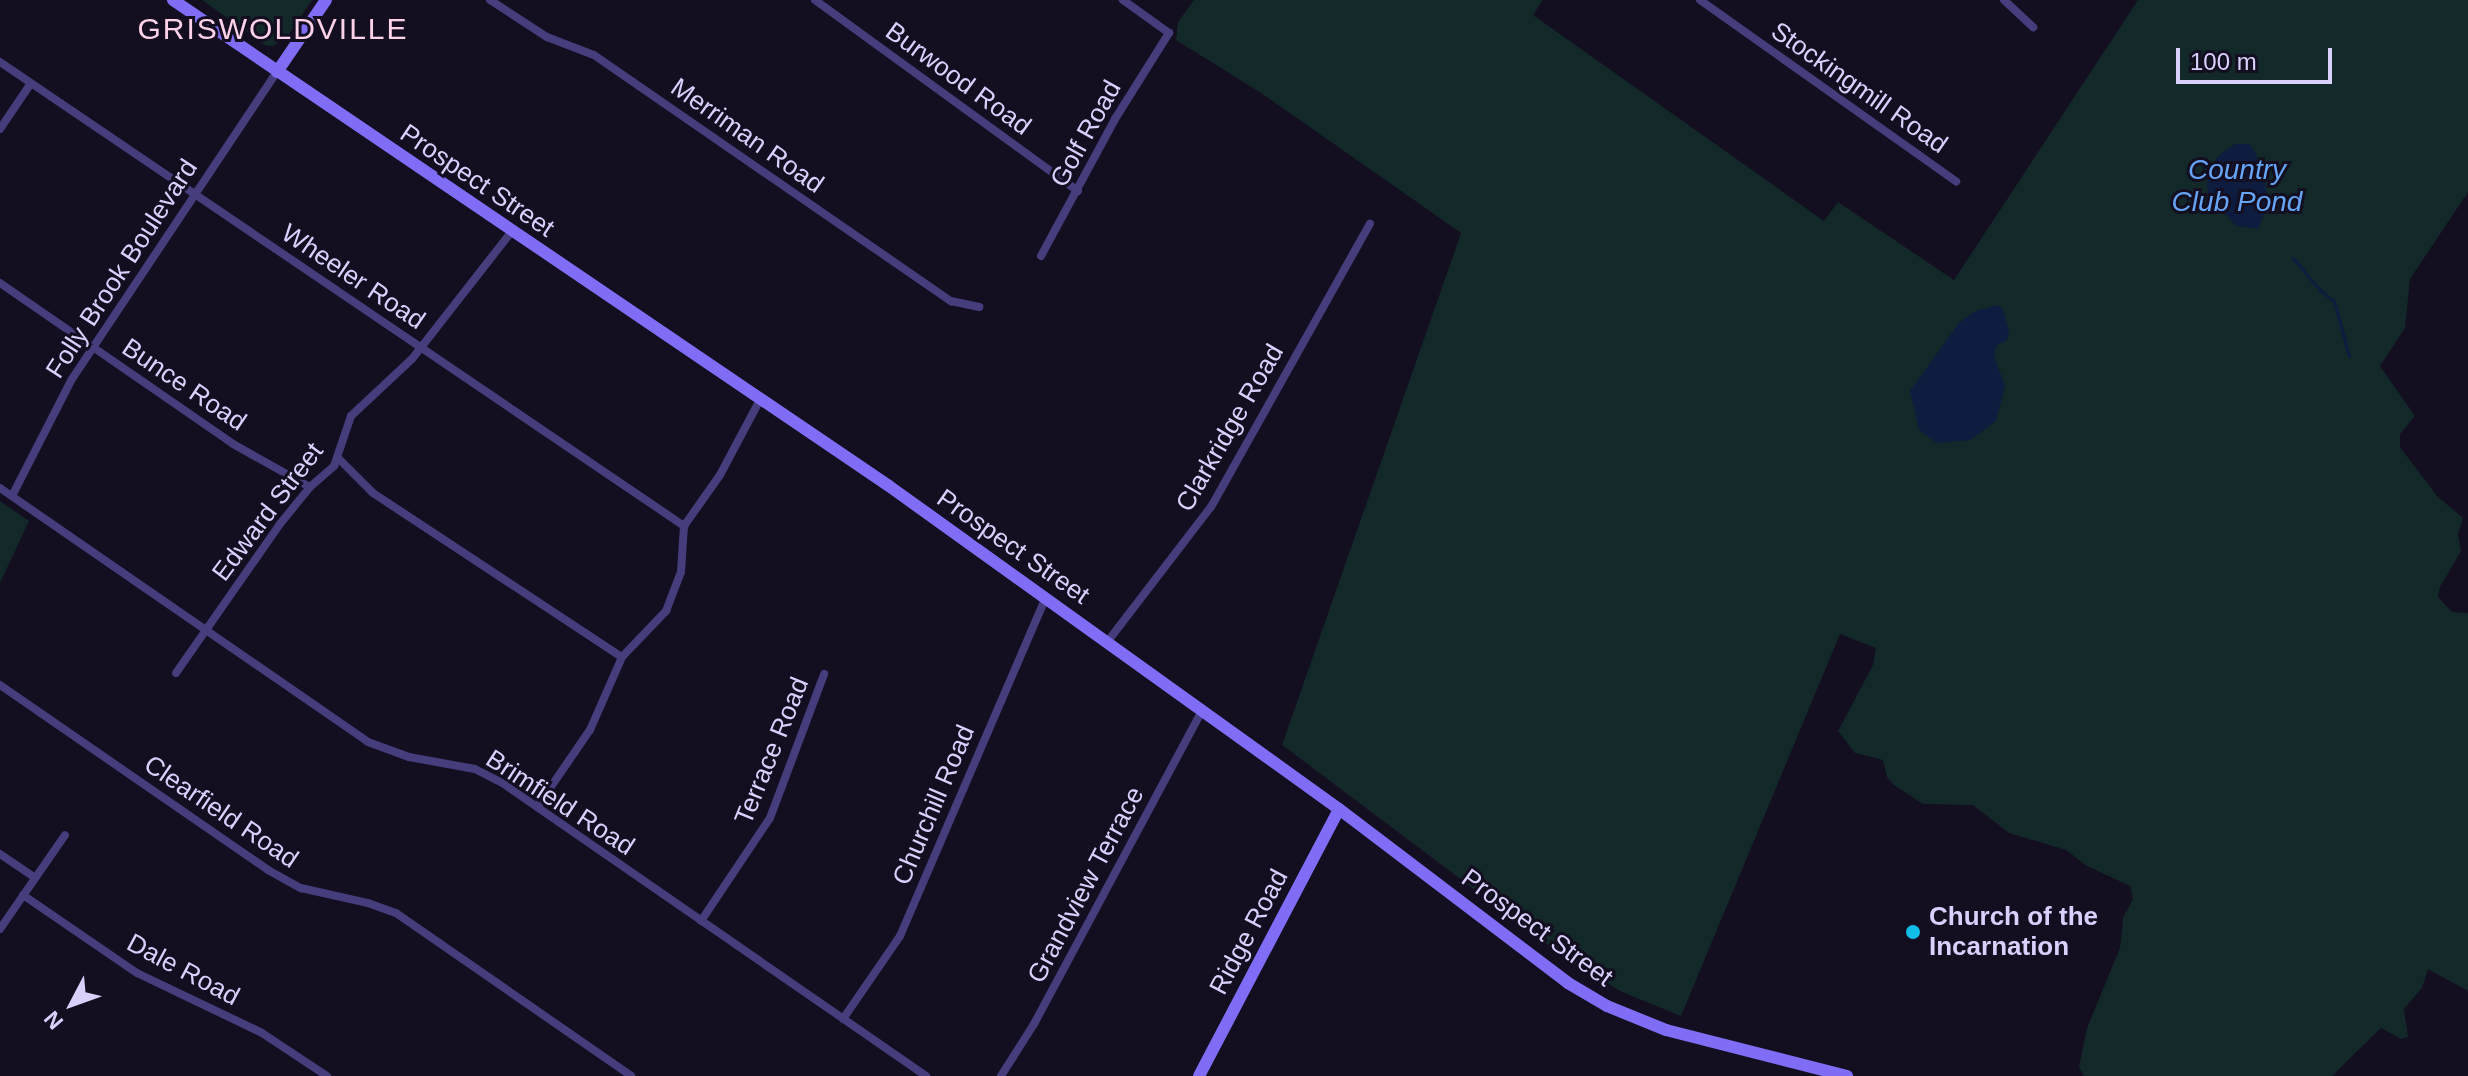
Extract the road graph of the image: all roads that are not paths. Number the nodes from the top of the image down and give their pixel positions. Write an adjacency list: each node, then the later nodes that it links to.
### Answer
1 (173, 0): 10 (main road, Prospect Street)
2 (326, 0): 10 (main road)
3 (490, 0): 21 (street, Merriman Road)
4 (815, 0): 15 (street, Burwood Road)
5 (1123, 0): 15 (street, Golf Road)
6 (1700, 0): 14 (street, Stockingmill Road)
7 (2004, 0): 8 (street)
8 (2033, 27)
9 (0, 62): 11 (street, Wheeler Road)
10 (277, 72): 16 (street, Folly Brook Boulevard); 18 (main road, Prospect Street)
11 (31, 83): 12 (street); 16 (street, Wheeler Road)
12 (4, 115): 13 (street)
13 (0, 129)
14 (1956, 181)
15 (1078, 191): 19 (street, Golf Road)
16 (194, 194): 22 (street, Folly Brook Boulevard); 23 (street, Wheeler Road)
17 (1370, 224): 32 (street, Clarkridge Road)
18 (512, 231): 23 (street, Edward Street); 24 (main road, Prospect Street)
19 (1041, 256)
20 (0, 283): 22 (street, Bunce Road)
21 (979, 307)
22 (92, 347): 26 (street, Bunce Road); 28 (street, Folly Brook Boulevard)
23 (422, 348): 25 (street, Edward Street); 29 (street, Wheeler Road)
24 (761, 398): 29 (street); 30 (main road, Prospect Street)
25 (339, 459): 26 (street, Edward Street); 33 (street)
26 (310, 487): 31 (street, Edward Street)
27 (0, 488): 28 (street, Brimfield Road)
28 (12, 496): 31 (street, Brimfield Road)
29 (684, 526): 33 (street)
30 (1046, 597): 32 (main road, Prospect Street); 46 (street, Churchill Road)
31 (206, 629): 34 (street, Edward Street); 38 (street, Brimfield Road)
32 (1108, 641): 37 (main road, Prospect Street)
33 (622, 657): 38 (street)
34 (176, 673)
35 (824, 674): 44 (street, Terrace Road)
36 (0, 685): 48 (street, Clearfield Road)
37 (1202, 711): 39 (main road, Prospect Street); 50 (street, Grandview Terrace)
38 (537, 807): 44 (street, Brimfield Road)
39 (1339, 809): 51 (main road, Ridge Road); 52 (main road, Prospect Street)
40 (65, 835): 42 (street)
41 (0, 854): 42 (street)
42 (34, 877): 43 (street)
43 (23, 895): 45 (street); 47 (street, Dale Road)
44 (701, 921): 46 (street, Brimfield Road)
45 (0, 929)
46 (843, 1019): 49 (street, Brimfield Road)
47 (327, 1076)
48 (631, 1076)
49 (926, 1076)
50 (1001, 1076)
51 (1199, 1076)
52 (1847, 1076)

